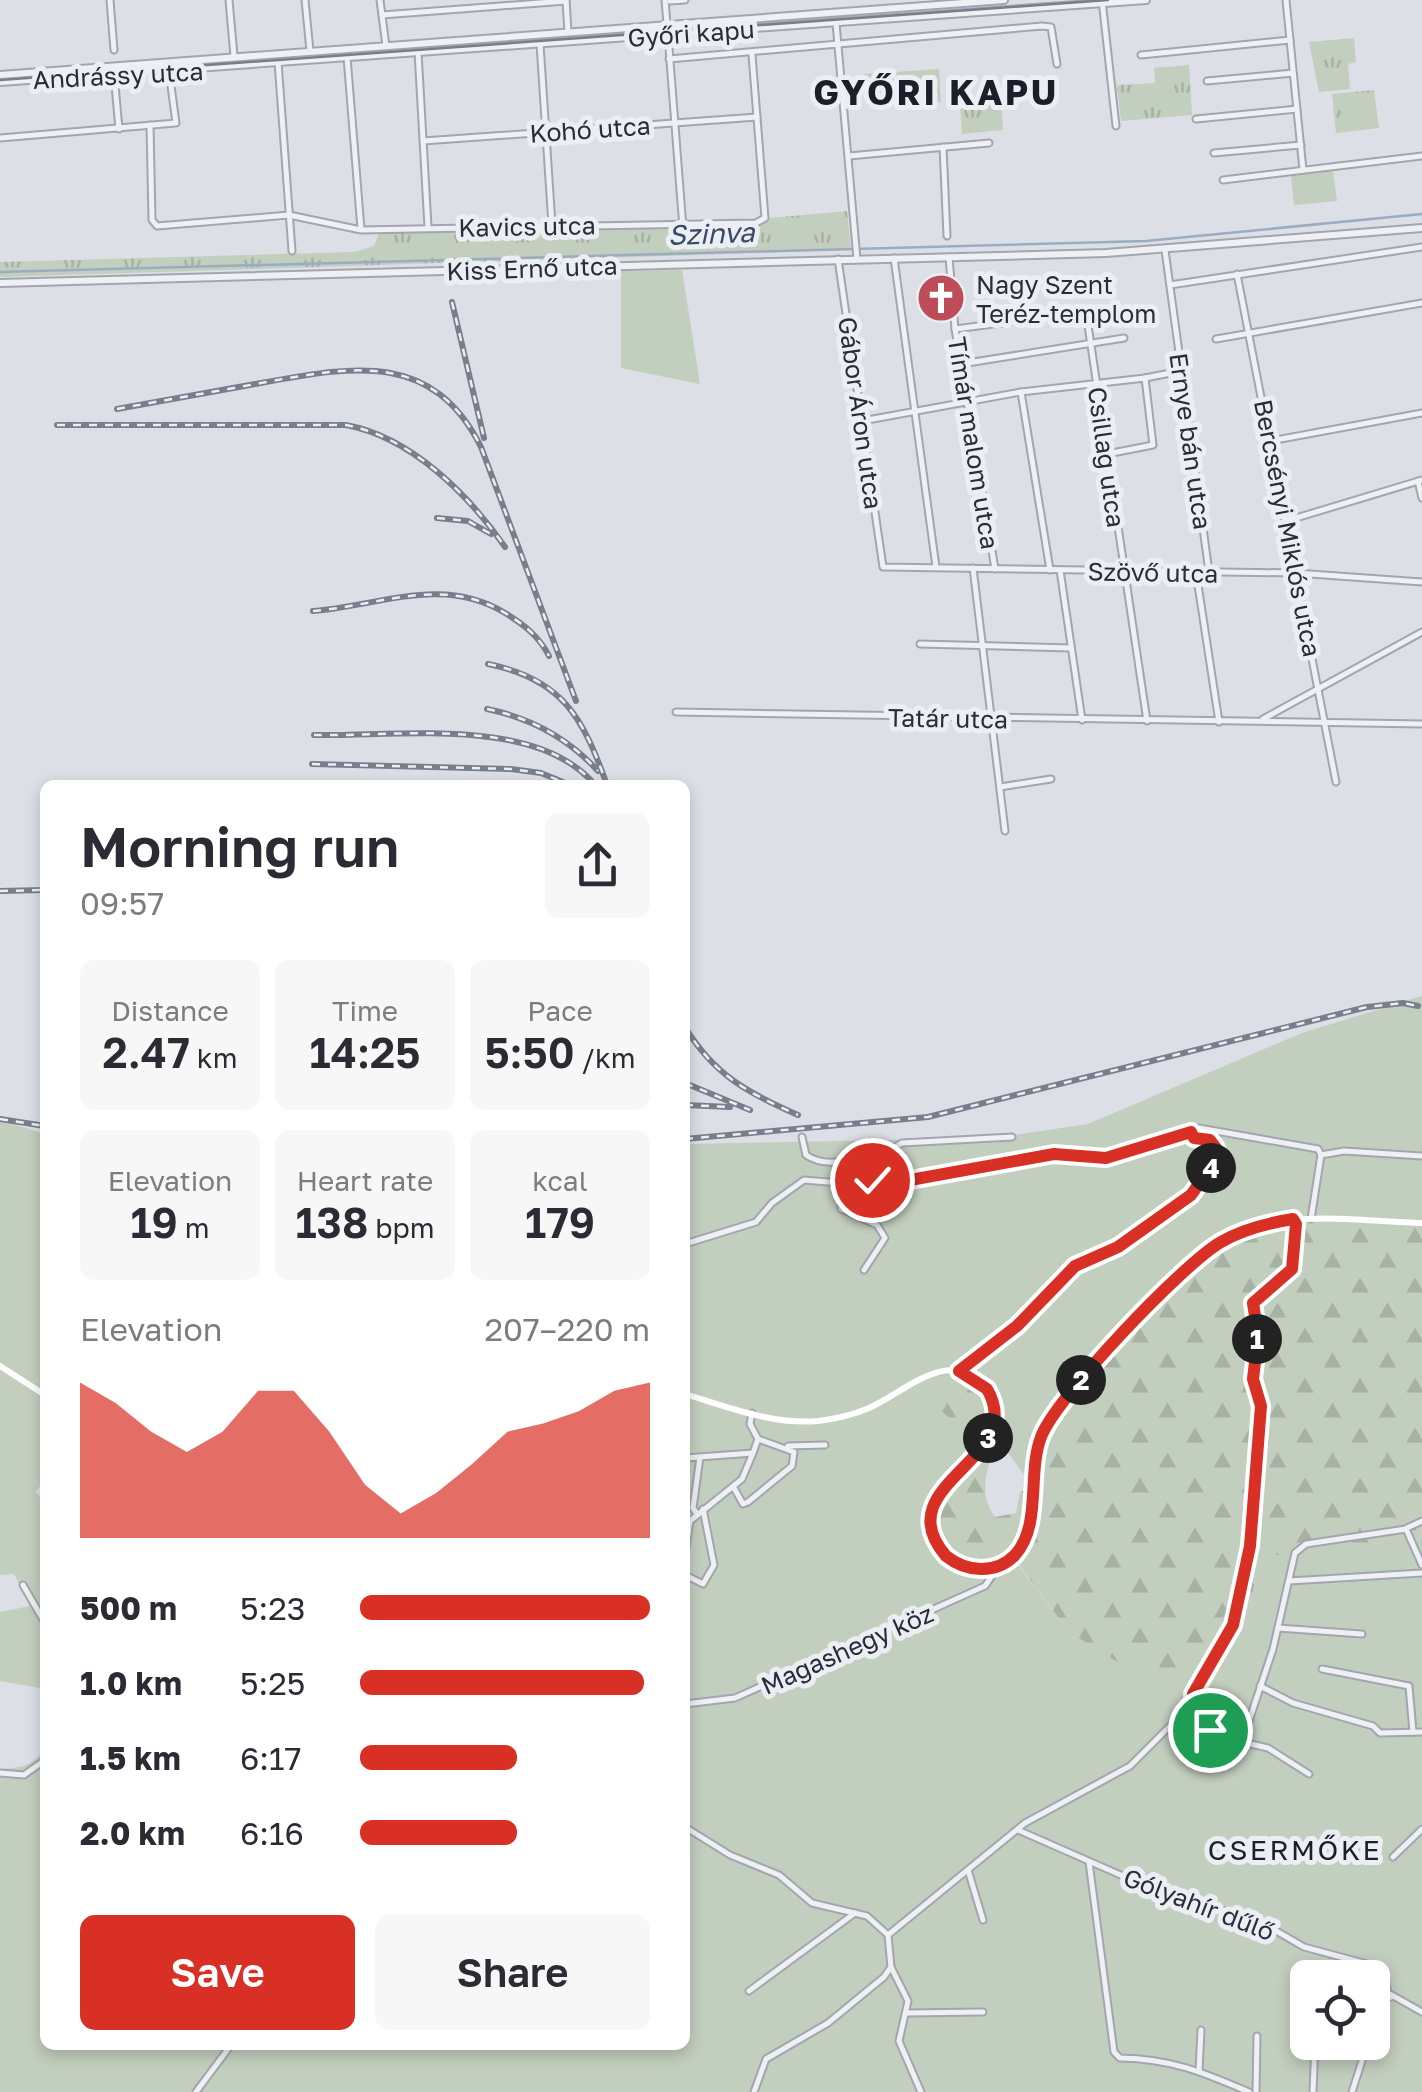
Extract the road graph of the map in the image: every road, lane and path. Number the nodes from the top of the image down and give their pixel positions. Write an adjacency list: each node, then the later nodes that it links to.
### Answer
1 (110, 0): 22 (street)
2 (229, 0): 28 (street)
3 (305, 0): 23 (street)
4 (380, 0): 15 (street)
5 (685, 0): 10 (street, Győri kapu)
6 (1004, 0): 13 (street, Győri kapu)
7 (1146, 0): 11 (street, Győri kapu)
8 (1286, 0): 19 (street)
9 (566, 1): 15 (street); 17 (street)
10 (668, 1): 16 (street)
11 (1121, 1): 12 (street, Győri kapu)
12 (1102, 2): 14 (street, Győri kapu); 45 (street)
13 (927, 3): 14 (street, Győri kapu)
14 (835, 13): 16 (street, Győri kapu); 18 (street, Győri kapu); 21 (street)
15 (382, 15): 24 (street)
16 (667, 24): 17 (street, Győri kapu); 18 (street)
17 (568, 33): 24 (street, Győri kapu)
18 (668, 35): 20 (street, Győri kapu); 30 (street)
19 (1290, 40): 27 (street); 35 (street)
20 (540, 44): 25 (street, Győri kapu); 47 (street)
21 (839, 47): 26 (street, Győri kapu); 32 (street, Győri kapu); 54 (street)
22 (114, 50)
23 (310, 51): 24 (street, Győri kapu); 28 (street, Győri kapu)
24 (386, 51): 25 (street, Győri kapu); 29 (street, Győri kapu)
25 (418, 52): 49 (street)
26 (752, 55): 30 (street, Győri kapu); 41 (street)
27 (1141, 55)
28 (234, 56): 36 (street, Andrássy utca)
29 (348, 57): 31 (street, Győri kapu); 63 (street)
30 (669, 59): 43 (street)
31 (278, 62): 33 (street, Győri kapu); 58 (street)
32 (1057, 64)
33 (237, 68): 34 (street, Andrássy utca)
34 (169, 71): 37 (street, Andrássy utca); 44 (street)
35 (1294, 73): 38 (street); 40 (street)
36 (0, 74)
37 (114, 74): 39 (street, Andrássy utca); 46 (street)
38 (1207, 81)
39 (0, 82)
40 (1297, 109): 42 (street); 51 (street)
41 (757, 118): 43 (street, Kohó utca); 59 (street, Kavics utca)
42 (1196, 119)
43 (674, 124): 47 (street, Kohó utca); 59 (street)
44 (150, 125): 46 (street); 58 (street, Kavics utca)
45 (1116, 126)
46 (119, 128): 48 (street)
47 (546, 132): 49 (street, Kohó utca); 60 (street)
48 (0, 138)
49 (424, 142): 61 (street)
50 (990, 142): 52 (street)
51 (1301, 144): 53 (street); 56 (street)
52 (943, 147): 54 (street); 64 (street)
53 (1214, 153)
54 (849, 156): 69 (street)
55 (1422, 156): 56 (street)
56 (1303, 170): 57 (street)
57 (1223, 180)
58 (289, 215): 63 (street, Kavics utca); 68 (street)
59 (683, 224): 60 (street, Kavics utca); 65 (street)
60 (552, 226): 61 (street, Kavics utca)
61 (428, 227): 63 (street, Kavics utca)
62 (1422, 228): 67 (street, Kiss Ernő utca)
63 (361, 230)
64 (946, 236)
65 (684, 242)
66 (1422, 247): 73 (street)
67 (1165, 250): 70 (street, Kiss Ernő utca); 75 (street, Ernye bán utca)
68 (292, 251)
69 (857, 255): 71 (street, Kiss Ernő utca); 72 (street, Kiss Ernő utca)
70 (948, 257): 71 (street, Kiss Ernő utca); 77 (street, Tímár malom utca)
71 (894, 258): 88 (street)
72 (838, 259): 74 (street, Kiss Ernő utca); 90 (street, Gábor Áron utca)
73 (1237, 274): 75 (street); 78 (street, Bercsényi Miklós utca)
74 (0, 283)
75 (1170, 284): 83 (street, Ernye bán utca)
76 (1422, 303): 78 (street)
77 (955, 329): 81 (street, Csillag utca); 82 (street, Tímár malom utca)
78 (1249, 334): 80 (street); 91 (street, Bercsényi Miklós utca)
79 (1124, 338): 81 (street)
80 (1216, 339)
81 (1091, 344): 82 (street); 85 (street, Csillag utca)
82 (961, 364): 87 (street, Tímár malom utca)
83 (1181, 371): 84 (street); 104 (street, Ernye bán utca)
84 (1145, 378): 85 (street); 92 (street)
85 (1097, 383): 86 (street); 92 (street, Csillag utca)
86 (1021, 392): 87 (street); 100 (street)
87 (967, 400): 88 (street); 99 (street, Tímár malom utca)
88 (914, 413): 90 (street); 97 (street)
89 (1422, 413): 91 (street)
90 (862, 421): 96 (street, Gábor Áron utca)
91 (1270, 441): 95 (street, Bercsényi Miklós utca)
92 (1107, 454): 102 (street, Csillag utca)
93 (1420, 481): 94 (street); 95 (street)
94 (1422, 498)
95 (1286, 521): 105 (street, Bercsényi Miklós utca)
96 (883, 567): 97 (street, Szövő utca)
97 (936, 568): 98 (street, Szövő utca)
98 (972, 568): 99 (street, Szövő utca); 109 (street)
99 (995, 569): 100 (street, Szövő utca)
100 (1050, 570): 101 (street, Szövő utca)
101 (1060, 570): 102 (street, Szövő utca); 110 (street)
102 (1124, 572): 103 (street, Szövő utca); 115 (street, Csillag utca)
103 (1196, 572): 104 (street, Szövő utca); 116 (street)
104 (1209, 572): 105 (street, Szövő utca)
105 (1296, 574): 106 (street, Szövő utca); 111 (street, Bercsényi Miklós utca)
106 (1422, 582)
107 (1422, 632): 111 (street)
108 (920, 644): 109 (street)
109 (980, 646): 110 (street); 113 (street)
110 (1071, 648): 114 (street)
111 (1320, 687): 117 (street); 118 (street, Bercsényi Miklós utca)
112 (676, 712): 113 (street, Tatár utca)
113 (988, 718): 114 (street, Tatár utca); 122 (street)
114 (1082, 720): 115 (street, Tatár utca)
115 (1147, 721): 116 (street, Tatár utca)
116 (1220, 722): 117 (street, Tatár utca)
117 (1258, 722): 118 (street, Tatár utca)
118 (1326, 722): 119 (street, Tatár utca); 121 (street, Bercsényi Miklós utca)
119 (1422, 724)
120 (1051, 779): 122 (street)
121 (1336, 782)
122 (998, 787): 123 (street)
123 (1005, 831)
124 (1191, 1132): 127 (street); 131 (street); 138 (street)
125 (802, 1137): 128 (street)
126 (1012, 1137): 128 (street)
127 (1321, 1155): 129 (street); 133 (street)
128 (894, 1156): 131 (street)
129 (1422, 1156)
130 (859, 1186): 131 (street); 135 (street); 136 (street)
131 (877, 1186)
132 (1293, 1219): 133 (main road); 154 (main road); 165 (street)
133 (1311, 1219): 134 (main road)
134 (1422, 1224)
135 (690, 1242)
136 (864, 1270)
137 (0, 1366): 139 (main road)
138 (959, 1371): 141 (main road); 154 (main road)
139 (40, 1392)
140 (690, 1395): 141 (main road)
141 (752, 1414): 142 (street)
142 (758, 1439): 144 (street); 145 (street)
143 (824, 1445): 144 (street)
144 (787, 1446): 148 (street)
145 (753, 1453): 146 (street); 148 (street)
146 (700, 1457): 147 (street); 149 (street)
147 (690, 1458)
148 (734, 1488): 149 (street)
149 (700, 1512): 150 (street); 156 (street)
150 (690, 1521)
151 (1422, 1521): 152 (street)
152 (1406, 1529): 153 (street); 157 (street)
153 (1422, 1565)
154 (990, 1568): 164 (street, Magashegy köz)
155 (1422, 1573): 157 (street)
156 (690, 1577)
157 (1289, 1581): 160 (street)
158 (23, 1585): 159 (street)
159 (40, 1614)
160 (1278, 1628): 161 (street); 163 (street)
161 (1362, 1634)
162 (1322, 1670): 166 (street)
163 (1260, 1686): 166 (street); 168 (street)
164 (690, 1703)
165 (1192, 1705): 168 (street); 174 (street)
166 (1412, 1732): 167 (street)
167 (1422, 1732)
168 (1242, 1742): 171 (street)
169 (40, 1764): 170 (street)
170 (0, 1773)
171 (1309, 1774)
172 (1422, 1829): 175 (street)
173 (690, 1830): 178 (street)
174 (1018, 1830): 176 (street, Gólyahír dűlő); 177 (street)
175 (1392, 1857)
176 (1088, 1862): 183 (street, Gólyahír dűlő); 193 (street)
177 (968, 1870): 179 (street); 180 (street)
178 (855, 1913): 180 (street); 182 (street)
179 (982, 1920)
180 (888, 1935): 181 (street)
181 (891, 1968): 185 (street); 195 (street)
182 (748, 1991)
183 (1393, 1996): 184 (street); 187 (street, Gólyahír dűlő)
184 (1390, 1998)
185 (906, 2012): 186 (street); 196 (street)
186 (984, 2012)
187 (1422, 2012)
188 (1201, 2030): 193 (street)
189 (1256, 2036): 197 (street)
190 (227, 2050): 194 (street)
191 (1314, 2060): 198 (street)
192 (1362, 2060): 199 (street)
193 (1199, 2071): 197 (street)
194 (196, 2092)
195 (754, 2092)
196 (921, 2092)
197 (1253, 2092)
198 (1313, 2092)
199 (1352, 2092)

